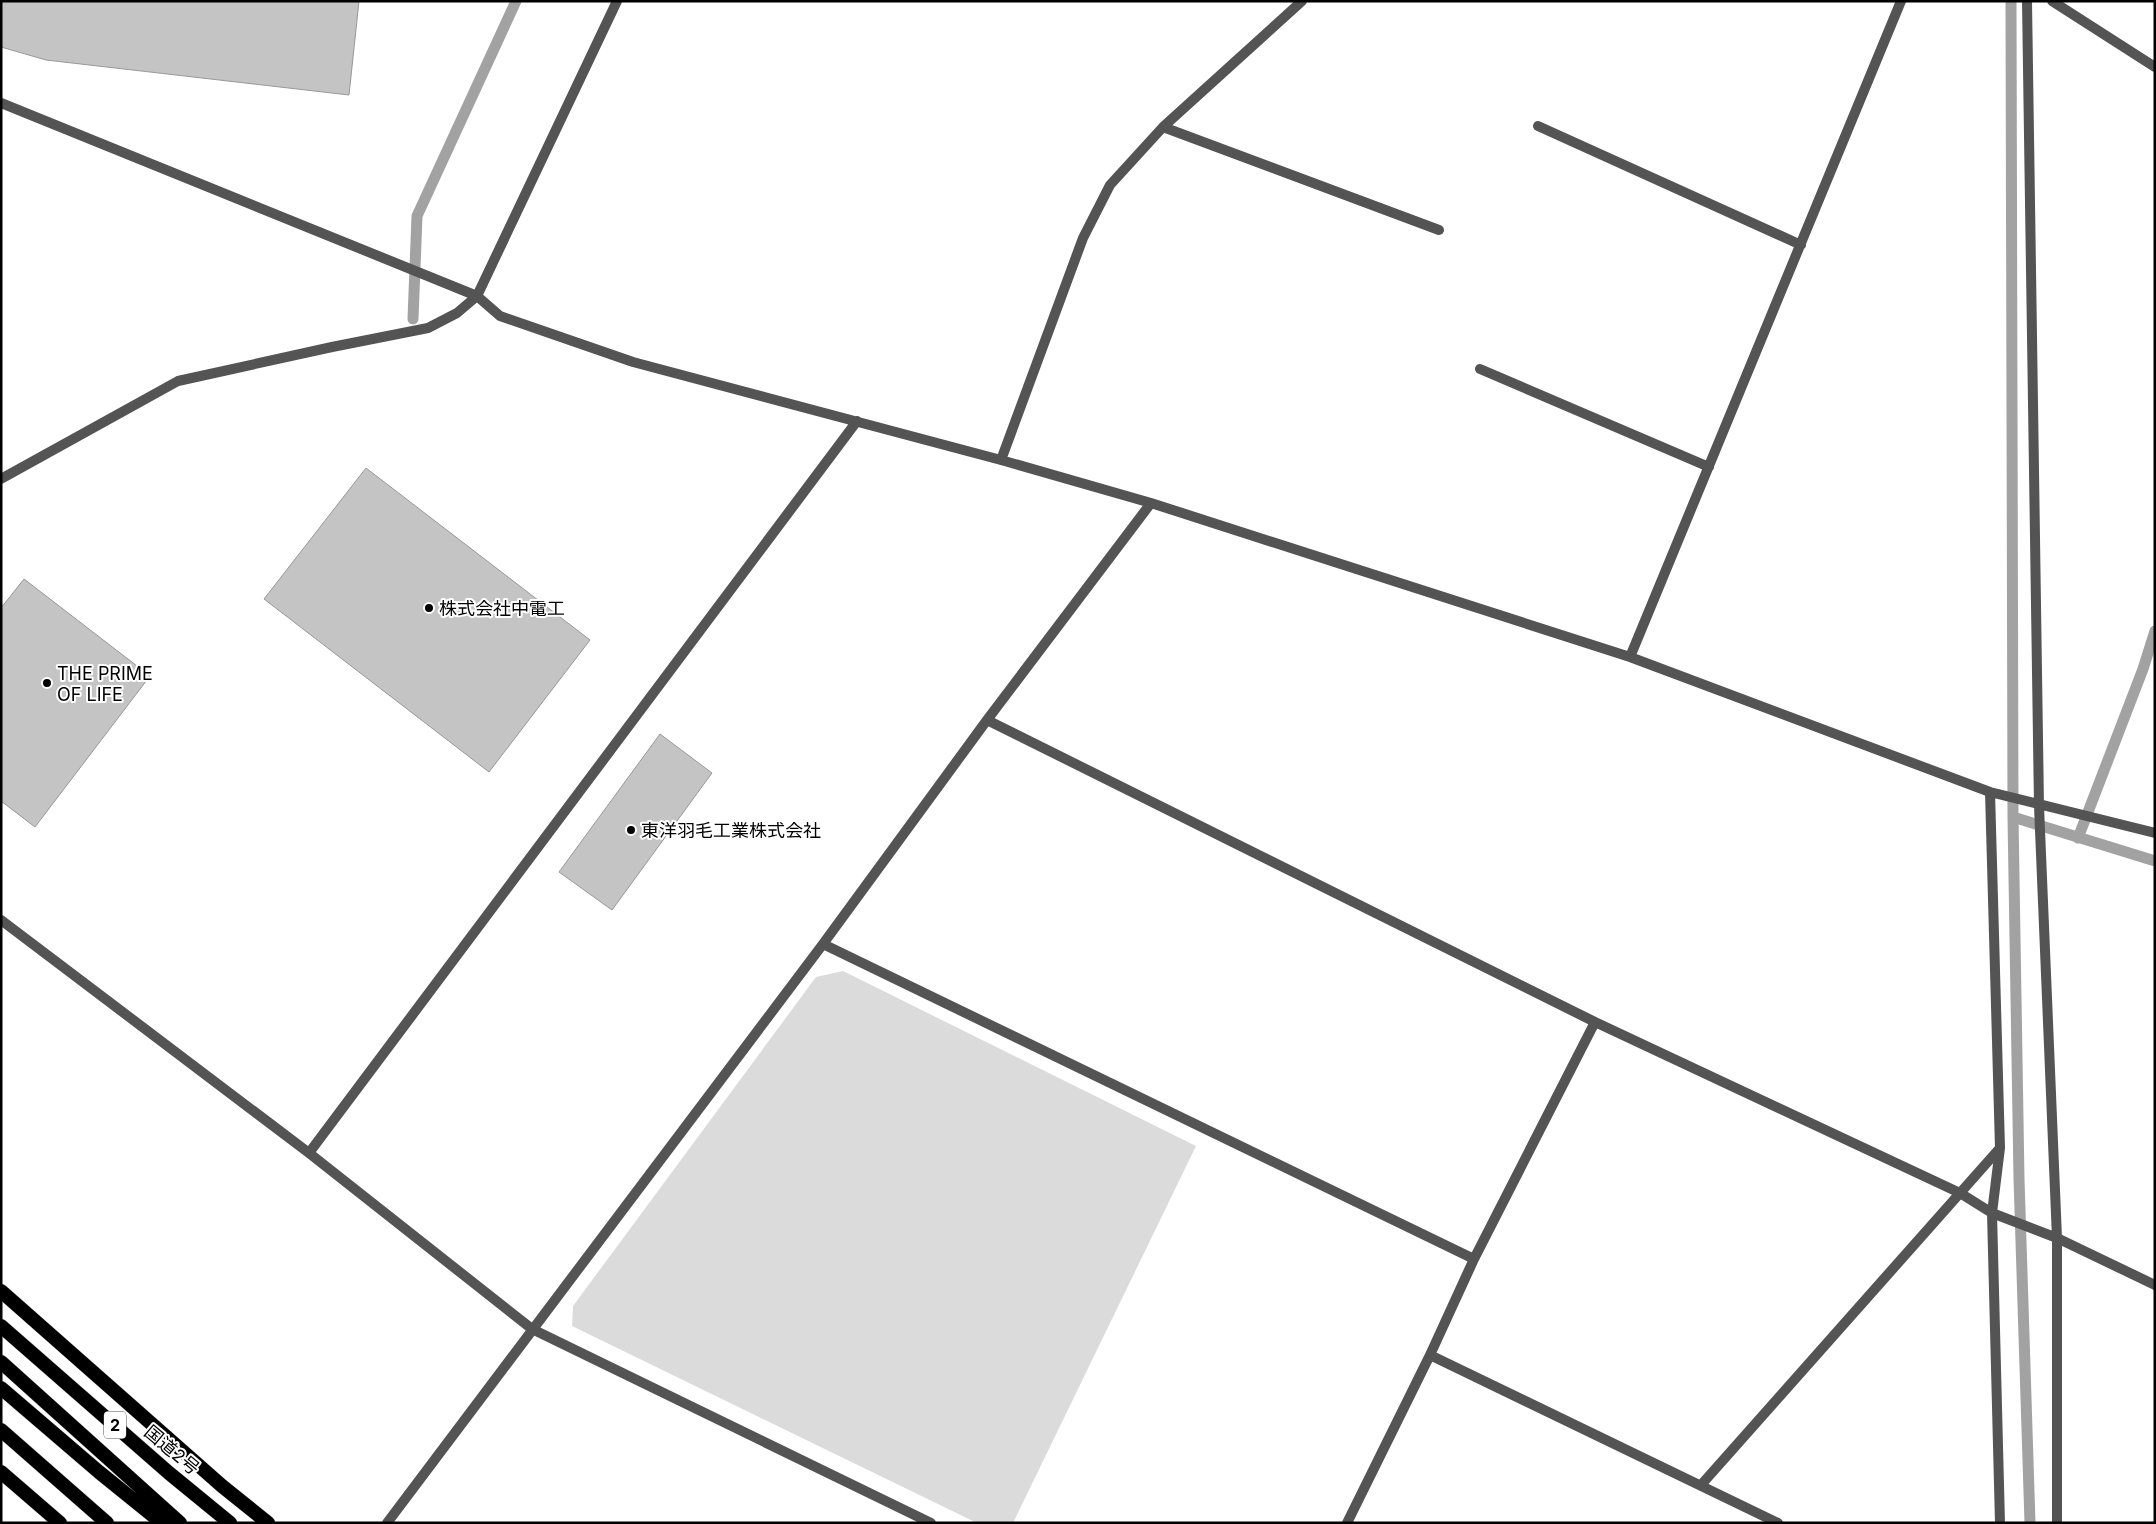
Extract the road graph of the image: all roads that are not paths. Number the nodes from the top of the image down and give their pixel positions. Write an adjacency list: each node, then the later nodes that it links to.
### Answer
1 (617, 1): 12 (street)
2 (1302, 1): 9 (street)
3 (1901, 1): 11 (street)
4 (2027, 1): 22 (street)
5 (2052, 1): 6 (street)
6 (2155, 67)
7 (1, 103): 12 (street)
8 (1538, 126): 11 (street)
9 (1162, 127): 10 (street); 15 (street)
10 (1438, 230)
11 (1801, 244): 16 (street)
12 (477, 296): 14 (street); 17 (street)
13 (1480, 370): 16 (street)
14 (857, 421): 15 (street); 28 (street)
15 (1001, 460): 18 (street)
16 (1709, 467): 19 (street)
17 (1, 479)
18 (1151, 503): 19 (street); 20 (street)
19 (1630, 657): 21 (street)
20 (988, 720): 25 (street); 26 (street)
21 (1990, 792): 22 (street); 27 (street)
22 (2038, 806): 23 (street); 31 (street)
23 (2155, 833)
24 (1, 920): 28 (street)
25 (824, 944): 32 (street); 36 (street)
26 (1595, 1022): 29 (street); 32 (street)
27 (2000, 1148): 29 (street); 30 (street)
28 (309, 1153): 36 (street)
29 (1960, 1193): 30 (street); 42 (street)
30 (1997, 1215): 31 (street); 53 (street)
31 (2057, 1238): 33 (street); 54 (street)
32 (1474, 1260): 37 (street)
33 (2155, 1285)
34 (1, 1291): 48 (highway)
35 (1, 1326): 47 (highway, 国道2号 / 2)
36 (532, 1330): 49 (street); 50 (street)
37 (1430, 1355): 42 (street); 51 (street)
38 (1, 1362): 46 (highway)
39 (1, 1388): 45 (highway)
40 (1, 1430): 44 (highway)
41 (1, 1472): 43 (highway)
42 (1701, 1485): 52 (street)
43 (60, 1523)
44 (107, 1523)
45 (162, 1523)
46 (180, 1523)
47 (230, 1523)
48 (268, 1523)
49 (387, 1523)
50 (931, 1523)
51 (1347, 1523)
52 (1778, 1523)
53 (2000, 1523)
54 (2058, 1523)

